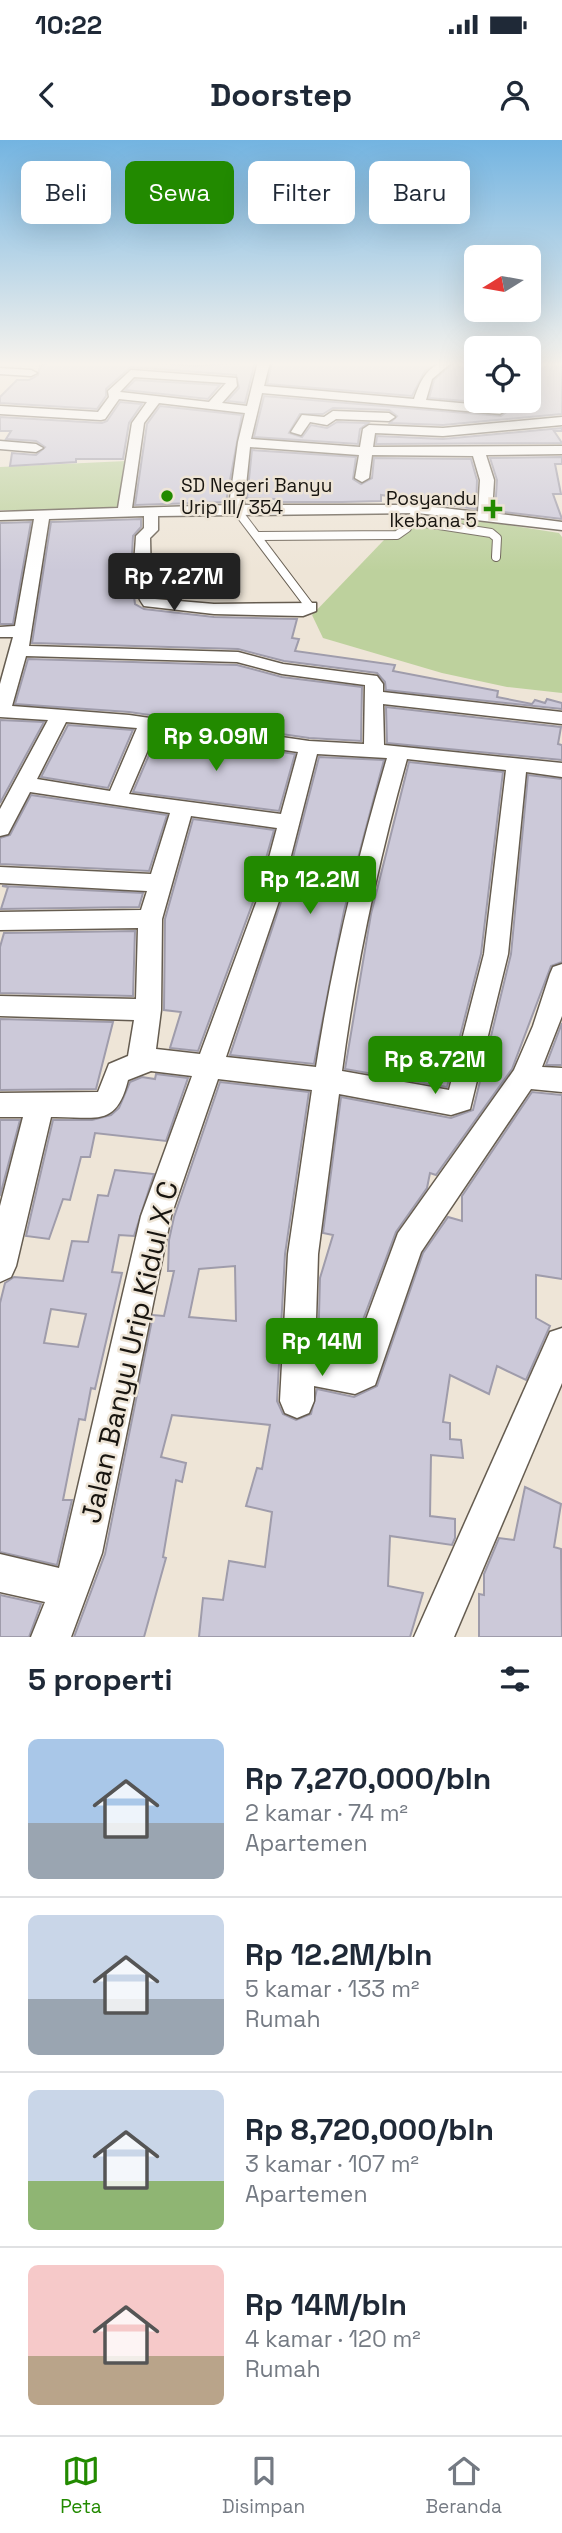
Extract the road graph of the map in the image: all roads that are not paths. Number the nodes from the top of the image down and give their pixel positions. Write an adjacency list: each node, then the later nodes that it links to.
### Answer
1 (137, 432): 13 (street)
2 (247, 432): 4 (street)
3 (368, 432): 8 (street)
4 (244, 442): 8 (street); 11 (street)
5 (0, 445): 6 (street)
6 (36, 448)
7 (562, 450): 9 (street)
8 (365, 451): 9 (street); 10 (street)
9 (479, 453): 15 (street)
10 (362, 478)
11 (236, 509): 12 (street); 14 (street); 19 (lane)
12 (150, 512): 13 (street); 21 (street)
13 (124, 513): 17 (street)
14 (415, 515): 15 (street); 19 (lane); 20 (lane)
15 (485, 515): 18 (street)
16 (0, 516): 17 (street)
17 (42, 516): 22 (street)
18 (562, 526)
19 (258, 536): 21 (lane)
20 (496, 556)
21 (310, 607)
22 (22, 631): 23 (street); 24 (street)
23 (0, 632)
24 (11, 660): 25 (street); 26 (street)
25 (374, 696): 28 (street); 31 (street)
26 (1, 711): 27 (street)
27 (60, 716): 29 (street); 34 (street)
28 (562, 718)
29 (148, 724): 30 (street); 35 (street)
30 (309, 747): 31 (street); 37 (street, Jalan Banyu Urip Kidul X C)
31 (386, 752): 32 (street); 49 (street)
32 (517, 763): 33 (street); 49 (street)
33 (562, 770)
34 (25, 784): 35 (street); 38 (street)
35 (116, 799): 36 (street)
36 (182, 810): 37 (street); 40 (street)
37 (289, 822): 47 (street, Jalan Banyu Urip Kidul X C)
38 (0, 828)
39 (0, 875): 40 (street)
40 (152, 884): 41 (street)
41 (150, 919): 42 (street); 45 (street)
42 (0, 921)
43 (562, 974): 48 (street)
44 (0, 1006): 45 (street)
45 (148, 1010): 46 (street)
46 (144, 1059): 47 (street); 52 (street)
47 (206, 1067): 49 (street); 58 (street, Jalan Banyu Urip Kidul X C)
48 (524, 1077): 50 (street); 55 (street)
49 (327, 1080): 55 (street)
50 (562, 1080)
51 (0, 1105): 52 (street)
52 (40, 1106): 53 (street)
53 (0, 1266)
54 (562, 1345): 60 (street)
55 (299, 1367): 56 (street)
56 (296, 1401)
57 (0, 1573): 58 (street)
58 (69, 1589): 59 (street, Jalan Banyu Urip Kidul X C)
59 (51, 1637)
60 (434, 1637)

